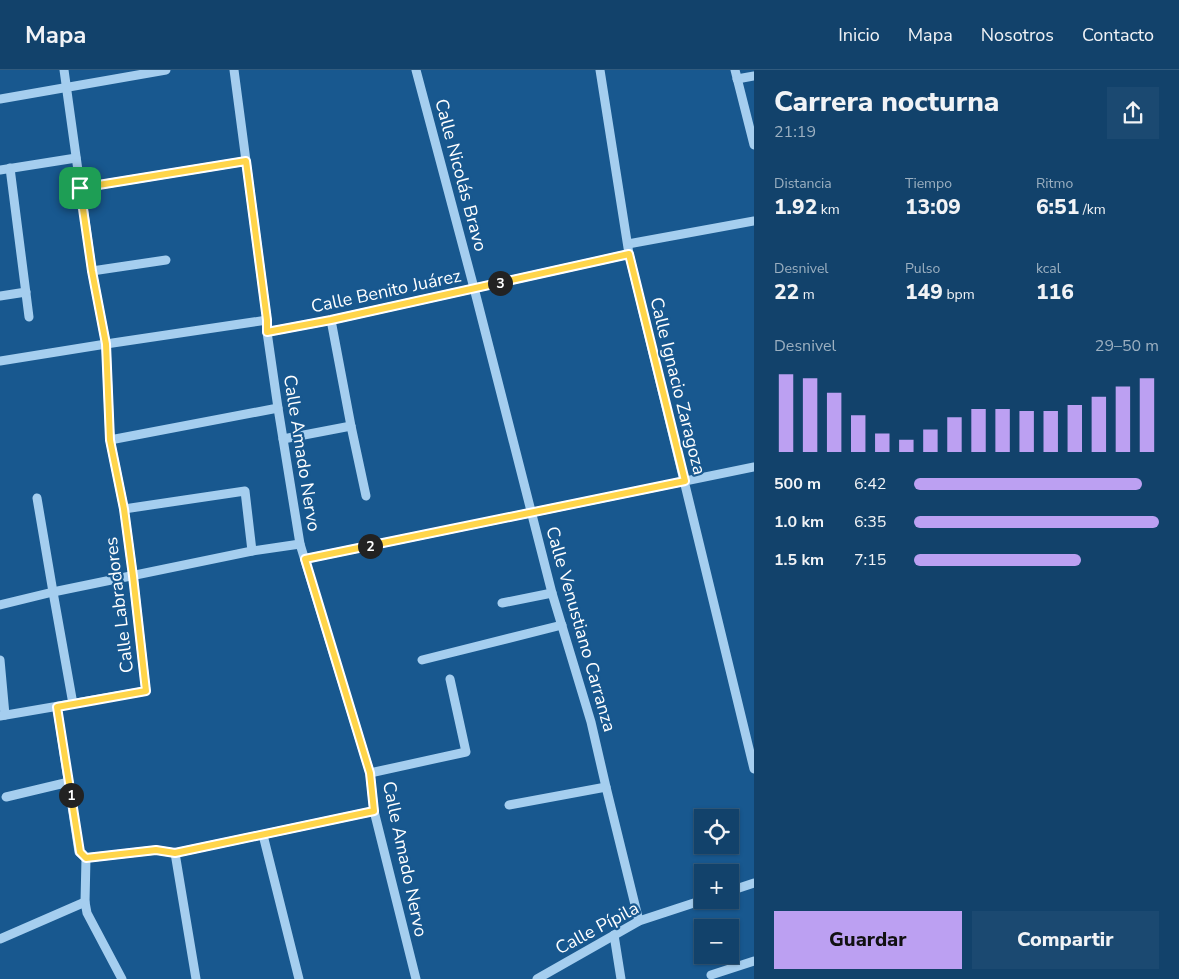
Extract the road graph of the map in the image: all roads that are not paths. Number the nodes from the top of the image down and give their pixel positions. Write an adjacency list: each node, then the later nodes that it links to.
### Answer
1 (64, 70): 8 (street, Calle Labradores)
2 (166, 70): 8 (street)
3 (234, 70): 13 (street, Calle Amado Nervo)
4 (416, 70): 21 (street, Calle Nicolás Bravo)
5 (600, 70): 18 (street, Calle Ignacio Zaragoza)
6 (736, 74): 7 (street); 10 (street)
7 (754, 76)
8 (66, 88): 9 (street); 12 (street, Calle Labradores)
9 (0, 96)
10 (752, 129): 11 (street)
11 (754, 145)
12 (76, 158): 14 (street); 16 (street, Calle Labradores)
13 (246, 161): 16 (street); 25 (street, Calle Amado Nervo)
14 (10, 168): 15 (street); 22 (street)
15 (0, 170)
16 (80, 188): 20 (street, Calle Labradores)
17 (754, 221): 18 (street, Calle Benito Juárez)
18 (628, 249): 21 (street, Calle Benito Juárez); 35 (street, Calle Ignacio Zaragoza)
19 (166, 260): 20 (street)
20 (92, 271): 28 (street, Calle Labradores)
21 (474, 288): 26 (street, Calle Benito Juárez); 39 (street, Calle Venustiano Carranza)
22 (26, 292): 23 (street); 24 (street)
23 (0, 296)
24 (29, 317)
25 (267, 320): 27 (street, Calle Amado Nervo); 28 (street)
26 (331, 320): 27 (street, Calle Benito Juárez); 31 (street)
27 (267, 332): 30 (street, Calle Amado Nervo)
28 (106, 344): 29 (street); 33 (street, Calle Labradores)
29 (0, 361)
30 (278, 408): 32 (street, Calle Amado Nervo); 33 (street)
31 (351, 426): 32 (street); 36 (street)
32 (283, 439): 40 (street, Calle Amado Nervo)
33 (110, 440): 38 (street, Calle Labradores)
34 (754, 466): 35 (street)
35 (685, 481): 39 (street); 55 (street, Calle Ignacio Zaragoza)
36 (366, 496)
37 (37, 498): 44 (street)
38 (124, 509): 41 (street); 43 (street, Calle Labradores)
39 (532, 512): 42 (street); 45 (street, Calle Venustiano Carranza)
40 (300, 544): 41 (street); 42 (street, Calle Amado Nervo)
41 (252, 551): 43 (street)
42 (305, 559): 56 (street, Calle Amado Nervo)
43 (133, 576): 44 (street); 52 (street, Calle Labradores)
44 (53, 592): 47 (street); 52 (street)
45 (552, 592): 46 (street); 48 (street, Calle Venustiano Carranza)
46 (502, 602)
47 (0, 605)
48 (562, 625): 50 (street); 58 (street, Calle Venustiano Carranza)
49 (0, 660): 54 (street)
50 (422, 660)
51 (450, 679): 56 (street)
52 (73, 704): 53 (street)
53 (57, 707): 54 (street); 57 (street)
54 (2, 716)
55 (754, 768)
56 (370, 773): 61 (street, Calle Amado Nervo)
57 (69, 782): 59 (street); 64 (street)
58 (606, 787): 60 (street); 69 (street, Calle Venustiano Carranza)
59 (6, 797)
60 (509, 805)
61 (374, 811): 62 (street); 77 (street, Calle Amado Nervo)
62 (263, 835): 63 (street); 76 (street)
63 (175, 853): 64 (street); 75 (street)
64 (86, 858): 67 (street)
65 (754, 883): 66 (street)
66 (739, 888)
67 (85, 902): 71 (street); 74 (street)
68 (694, 903): 69 (street, Calle Pípila)
69 (639, 921): 70 (street, Calle Pípila)
70 (614, 935): 78 (street, Calle Pípila); 79 (street)
71 (0, 939)
72 (754, 961): 73 (street)
73 (711, 975)
74 (122, 979)
75 (196, 979)
76 (299, 979)
77 (416, 979)
78 (537, 979)
79 (621, 979)

